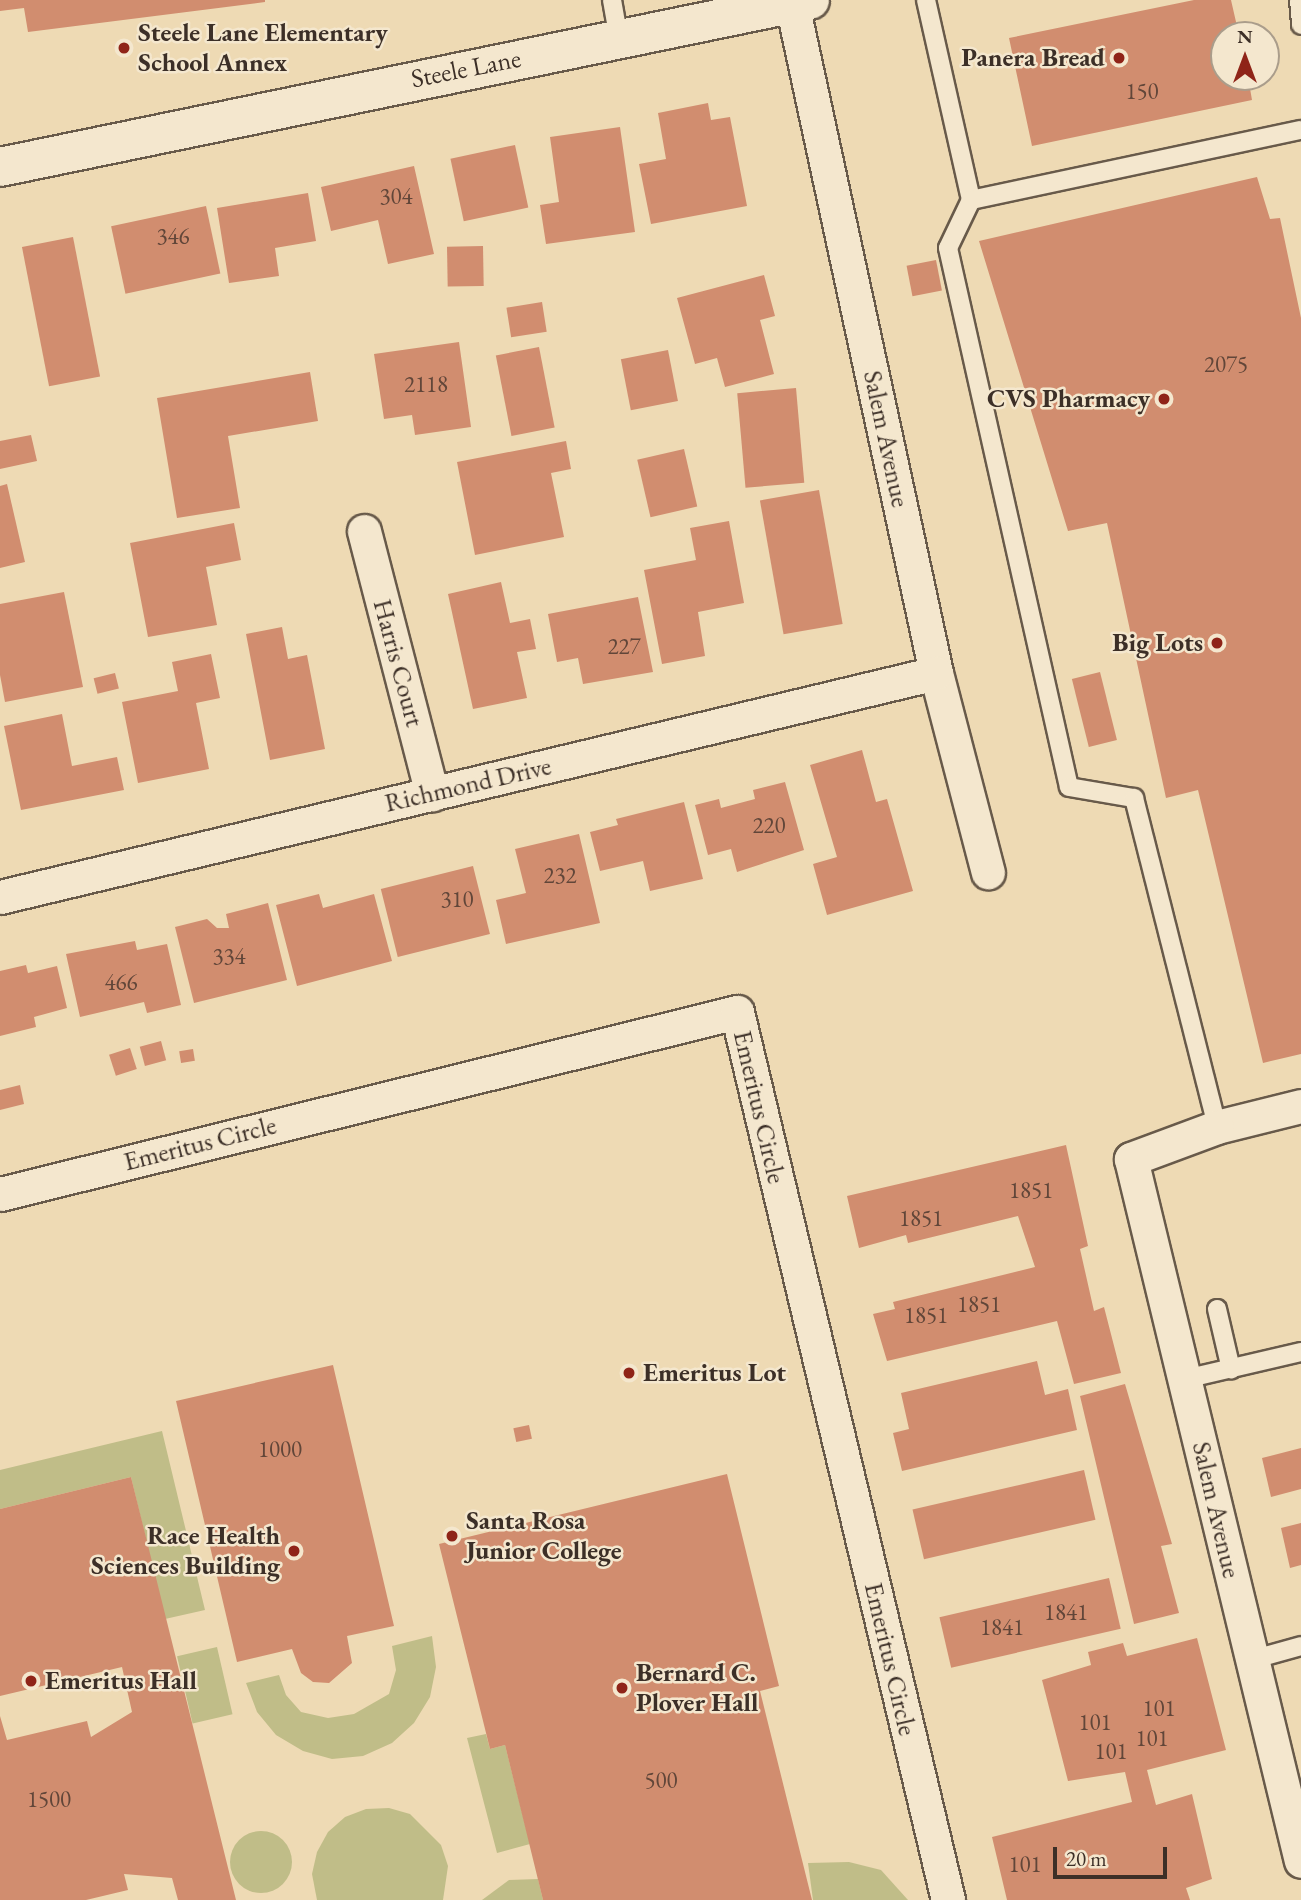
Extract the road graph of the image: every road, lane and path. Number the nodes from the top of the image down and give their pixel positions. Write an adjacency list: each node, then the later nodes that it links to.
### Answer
1 (612, 0): 6 (lane)
2 (926, 0): 9 (lane)
3 (1299, 0): 5 (lane)
4 (801, 2): 6 (main road, Steele Lane); 11 (street, Salem Avenue)
5 (1301, 25)
6 (619, 38): 8 (main road, Steele Lane)
7 (1301, 131): 9 (lane)
8 (0, 167)
9 (971, 200): 16 (lane)
10 (364, 531): 12 (street, Harris Court)
11 (936, 673): 12 (street, Richmond Drive); 13 (street, Salem Avenue)
12 (432, 794): 14 (street, Richmond Drive)
13 (988, 872)
14 (0, 897)
15 (1301, 1106): 16 (street)
16 (1217, 1127): 21 (street, Salem Avenue)
17 (0, 1194): 25 (street, Emeritus Circle)
18 (1217, 1309): 20 (lane)
19 (1301, 1352): 20 (lane)
20 (1231, 1369): 21 (lane)
21 (1185, 1379): 23 (street, Salem Avenue)
22 (1301, 1646): 23 (lane)
23 (1251, 1660): 24 (street, Salem Avenue)
24 (1301, 1857)
25 (948, 1900)

